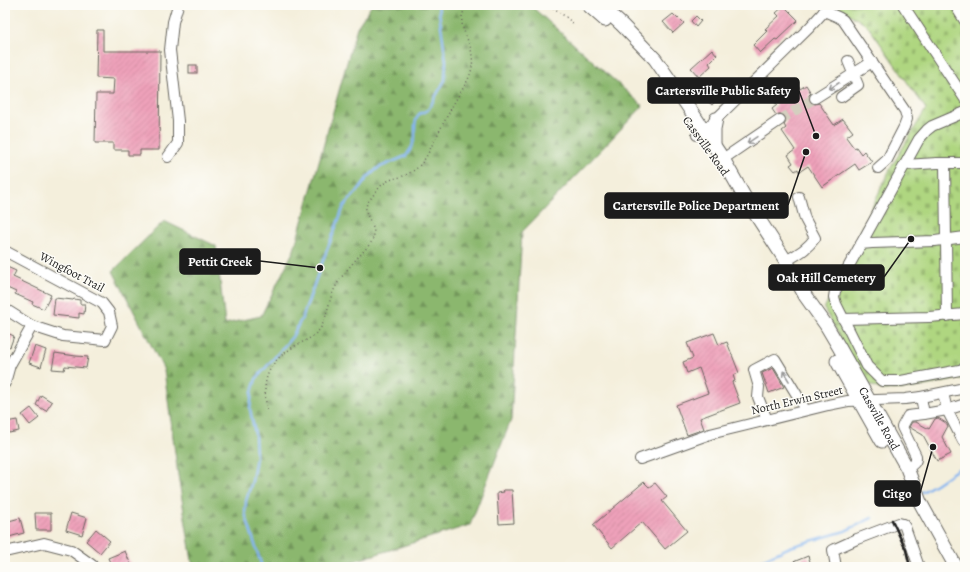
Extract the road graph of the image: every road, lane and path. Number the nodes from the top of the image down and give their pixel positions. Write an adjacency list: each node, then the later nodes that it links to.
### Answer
1 (178, 5): 22 (street)
2 (470, 5): 47 (path)
3 (550, 5): 10 (path)
4 (588, 5): 20 (main road, Cassville Road)
5 (903, 5): 16 (street)
6 (955, 5): 9 (street)
7 (608, 8): 20 (main road, Cassville Road)
8 (827, 8): 12 (street); 18 (street)
9 (965, 21)
10 (575, 25)
11 (848, 61): 13 (street)
12 (872, 62): 13 (street); 27 (street)
13 (853, 74): 14 (street); 15 (street, one-way to 15)
14 (841, 97)
15 (815, 98)
16 (965, 99)
17 (965, 112): 26 (street)
18 (716, 119): 20 (street); 21 (main road)
19 (780, 120): 23 (street, one-way to 23)
20 (700, 132): 21 (main road, Cassville Road); 28 (main road, Cassville Road)
21 (714, 145): 23 (main road, Cassville Road)
22 (168, 157)
23 (723, 159): 28 (main road, Cassville Road)
24 (945, 163): 25 (street); 26 (street); 31 (street)
25 (965, 163)
26 (905, 165): 32 (street)
27 (878, 168)
28 (745, 198): 34 (main road, Cassville Road)
29 (798, 198): 34 (street)
30 (965, 237): 31 (street)
31 (946, 239): 32 (street); 37 (street)
32 (861, 244): 38 (street)
33 (5, 251): 39 (street, Wingfoot Trail)
34 (786, 261): 45 (main road, Cassville Road)
35 (5, 309): 39 (street, Wingfoot Trail)
36 (965, 314): 37 (street)
37 (947, 316): 38 (street)
38 (843, 319): 40 (street)
39 (32, 326): 41 (street)
40 (965, 369)
41 (5, 383)
42 (965, 388): 43 (street, North Erwin Street)
43 (943, 393): 44 (street, North Erwin Street); 49 (street)
44 (921, 397): 45 (street, North Erwin Street); 50 (street)
45 (864, 400): 48 (street, North Erwin Street); 54 (main road, Cassville Road); 55 (main road, Cassville Road)
46 (965, 404): 49 (street)
47 (267, 410)
48 (805, 410): 51 (street, North Erwin Street); 51 (street, one-way to 51)
49 (947, 410): 50 (street); 52 (street)
50 (924, 414): 54 (street)
51 (767, 420): 53 (street, North Erwin Street)
52 (965, 442)
53 (640, 459)
54 (907, 468): 55 (main road, Cassville Road)
55 (920, 502): 60 (main road, Cassville Road)
56 (5, 552): 57 (street)
57 (93, 567)
58 (836, 567): 59 (street)
59 (919, 567)
60 (956, 567)

